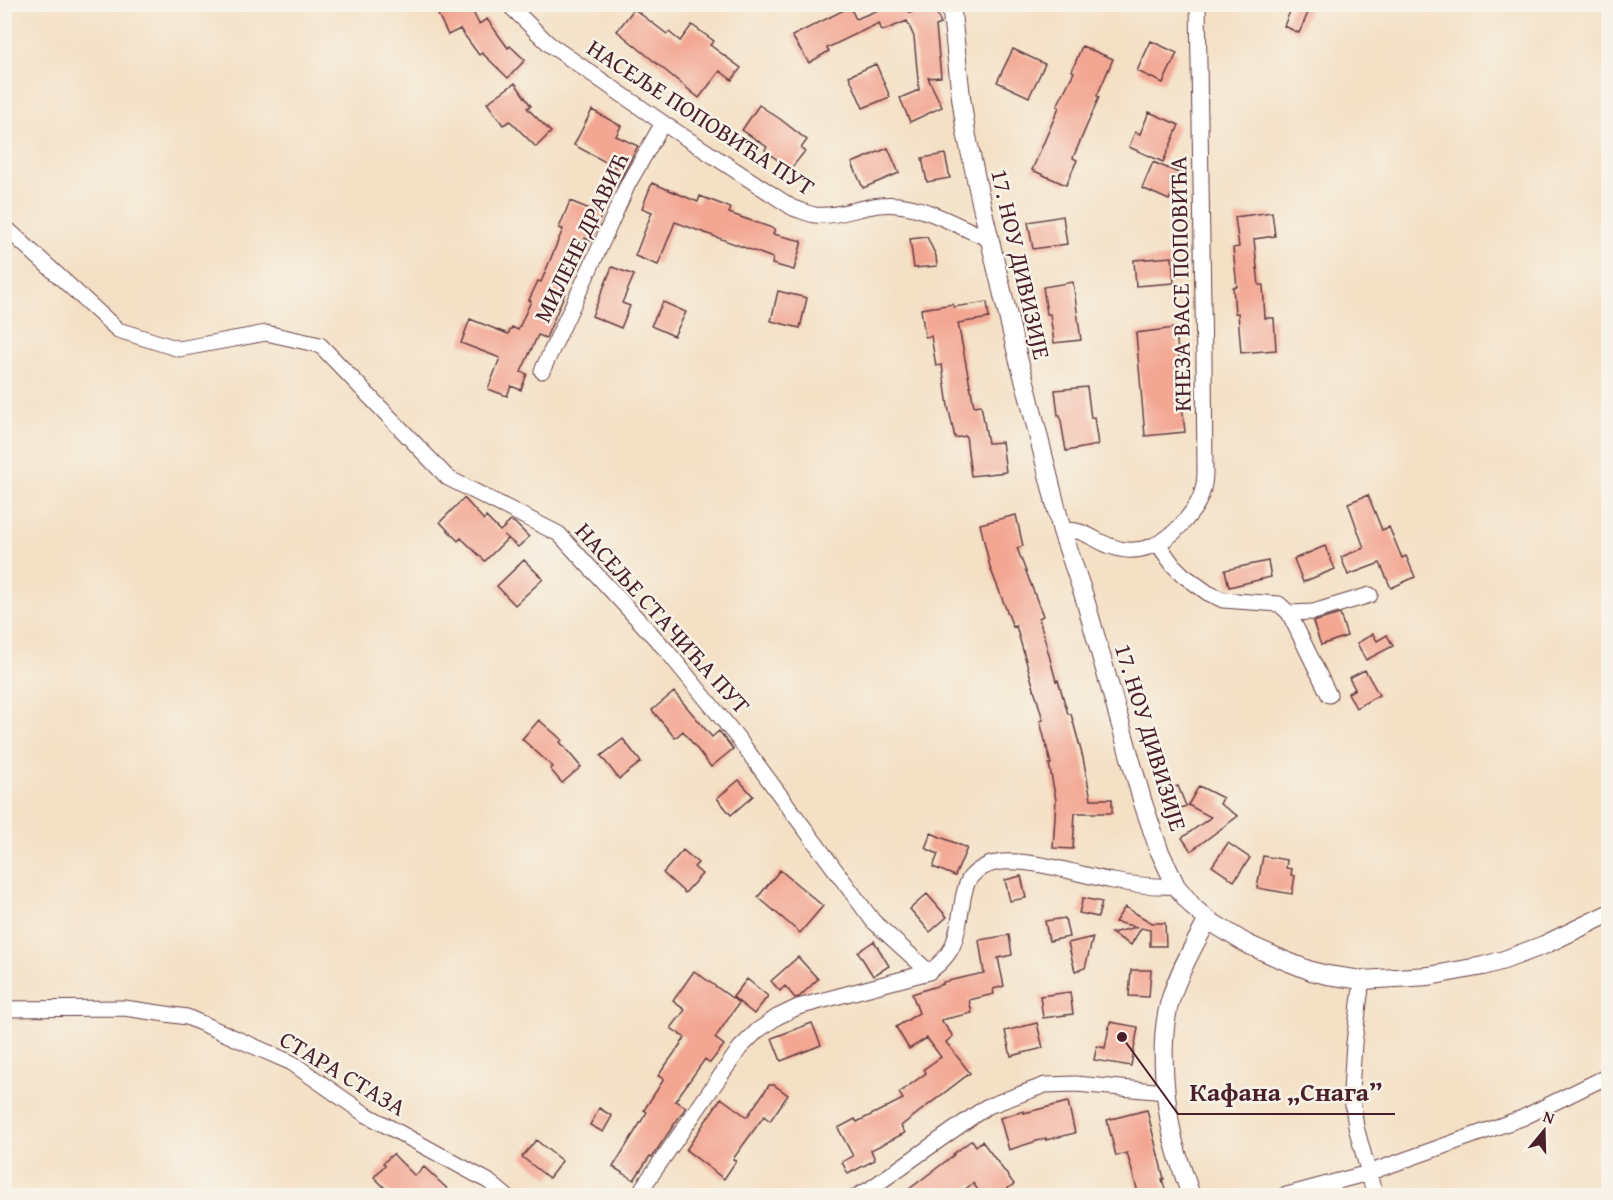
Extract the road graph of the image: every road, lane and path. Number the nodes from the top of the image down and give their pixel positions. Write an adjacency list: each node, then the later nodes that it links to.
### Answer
1 (508, 4): 4 (street, НАСЕЉЕ ПОПОВИЋА ПУТ)
2 (951, 4): 6 (street, 17. НОУ ДИВИЗИЈЕ)
3 (1198, 4): 9 (street, КНЕЗА ВАСЕ ПОПОВИЋА)
4 (663, 123): 6 (street, НАСЕЉЕ ПОПОВИЋА ПУТ); 7 (street, МИЛЕНЕ ДРАВИЋ)
5 (4, 226): 16 (street, НАСЕЉЕ СТАЧИЋА ПУТ)
6 (990, 239): 8 (street, 17. НОУ ДИВИЗИЈЕ)
7 (542, 371)
8 (1062, 531): 9 (street); 13 (street, 17. НОУ ДИВИЗИЈЕ)
9 (1158, 544): 11 (street)
10 (1370, 595): 11 (street)
11 (1289, 613): 12 (street)
12 (1329, 695)
13 (1176, 886): 15 (street, 17. НОУ ДИВИЗИЈЕ); 16 (street)
14 (1608, 914): 17 (street, 17. НОУ ДИВИЗИЈЕ)
15 (1208, 920): 17 (street, 17. НОУ ДИВИЗИЈЕ); 20 (street)
16 (929, 972): 23 (street)
17 (1362, 980): 21 (street)
18 (4, 1009): 22 (street, СТАРА СТАЗА)
19 (1608, 1076): 21 (street)
20 (1166, 1092): 24 (street); 25 (street)
21 (1368, 1173): 26 (street); 27 (street)
22 (506, 1196)
23 (639, 1196)
24 (857, 1196)
25 (1191, 1196)
26 (1283, 1196)
27 (1375, 1196)

